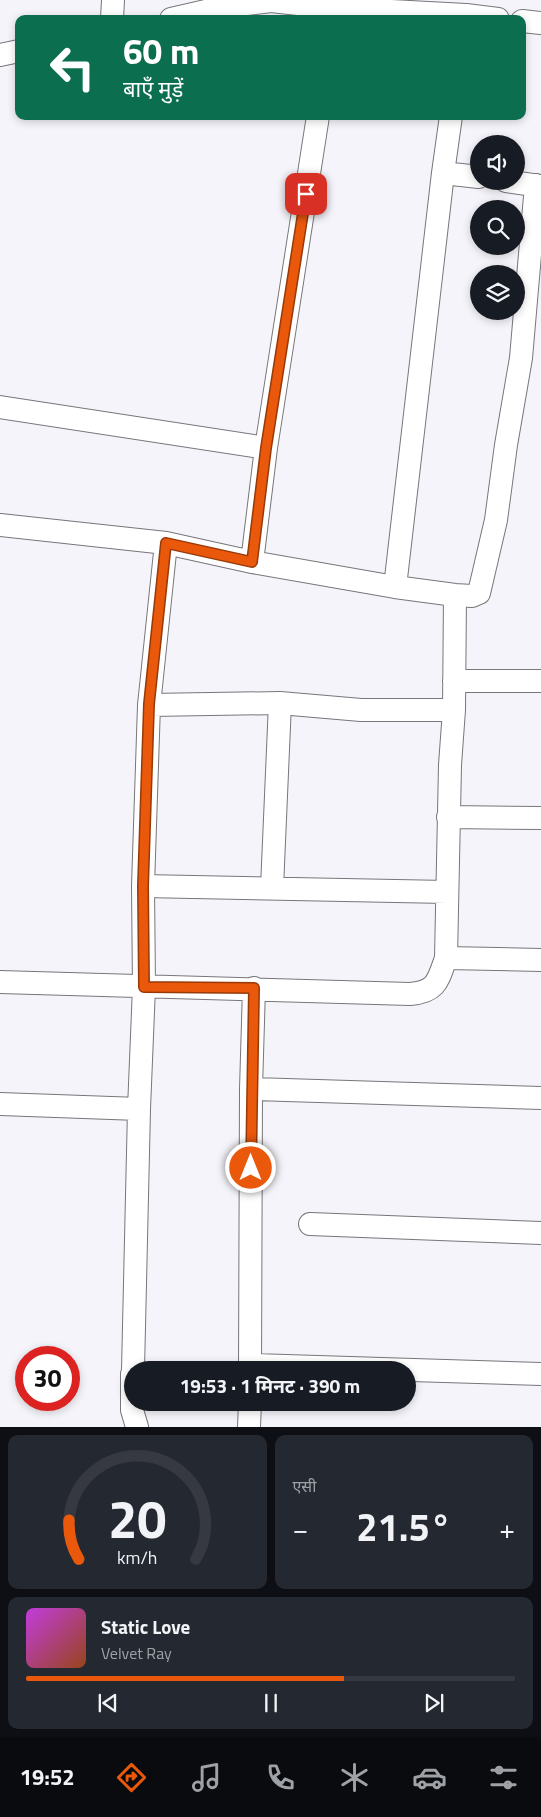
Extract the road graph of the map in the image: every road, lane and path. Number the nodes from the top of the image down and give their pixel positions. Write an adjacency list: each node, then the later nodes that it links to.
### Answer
1 (113, 0): 3 (street)
2 (334, 14): 4 (street); 5 (street)
3 (112, 15)
4 (188, 15)
5 (378, 15)
6 (526, 22): 7 (street)
7 (541, 24)
8 (15, 52): 9 (street)
9 (0, 55)
10 (317, 120): 17 (street)
11 (450, 120): 12 (street)
12 (443, 172): 13 (street); 21 (street)
13 (470, 176)
14 (525, 184): 15 (street)
15 (539, 186): 22 (street)
16 (0, 407): 17 (street)
17 (266, 448): 20 (street)
18 (0, 525): 19 (street)
19 (166, 543): 20 (street); 26 (street)
20 (252, 562): 21 (street)
21 (395, 587): 22 (street)
22 (455, 595): 23 (street)
23 (454, 681): 24 (street); 27 (street)
24 (541, 681)
25 (280, 702): 26 (street); 27 (street); 31 (street)
26 (149, 704): 30 (street)
27 (454, 710): 28 (street)
28 (448, 817): 29 (street); 32 (street)
29 (541, 818)
30 (143, 886): 31 (street); 36 (street)
31 (272, 888): 32 (street)
32 (447, 892): 33 (street)
33 (446, 958): 34 (street); 37 (street)
34 (541, 960)
35 (0, 982): 36 (street)
36 (144, 987): 37 (street); 41 (street)
37 (254, 988): 38 (street)
38 (251, 1089): 39 (street); 45 (street)
39 (541, 1098)
40 (0, 1104): 41 (street)
41 (139, 1109): 44 (street)
42 (310, 1224): 43 (street)
43 (541, 1233)
44 (132, 1361)
45 (250, 1361)
46 (416, 1371): 47 (street)
47 (541, 1374)
48 (132, 1411): 50 (street)
49 (250, 1411): 51 (street)
50 (137, 1427)
51 (250, 1427)

